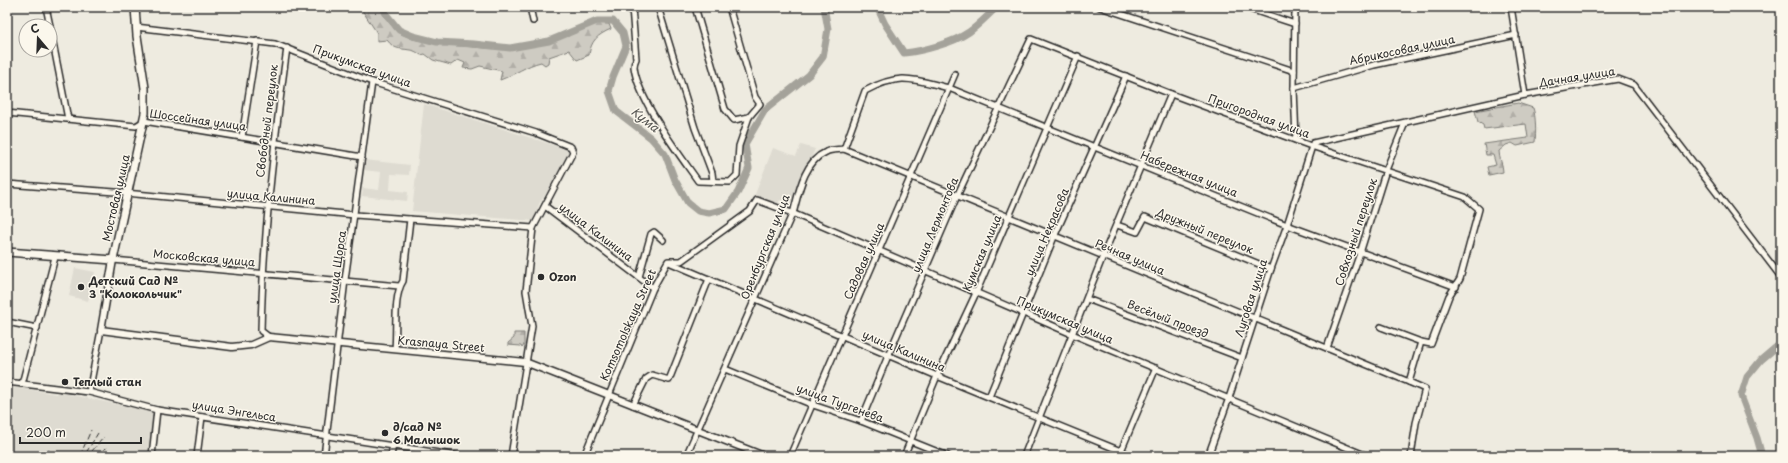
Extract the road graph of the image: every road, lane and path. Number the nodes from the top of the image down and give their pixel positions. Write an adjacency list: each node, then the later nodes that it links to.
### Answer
1 (46, 7): 12 (street)
2 (135, 7): 15 (main road, Мостовая улица)
3 (530, 7): 13 (street)
4 (632, 7): 47 (street)
5 (658, 7): 47 (street)
6 (695, 7): 32 (street)
7 (729, 7): 32 (street)
8 (1100, 7): 22 (street)
9 (1244, 7): 14 (street)
10 (1295, 7): 14 (street)
11 (1511, 7): 16 (street)
12 (48, 18)
13 (533, 21)
14 (1295, 24): 22 (street)
15 (136, 27): 18 (street, Прикумская улица); 34 (main road, Мостовая улица)
16 (1516, 35): 27 (street, Абрикосовая улица); 29 (street)
17 (1031, 39): 20 (street, Пригородная улица); 30 (street, улица Лермонтова)
18 (257, 41): 19 (street, Прикумская улица); 37 (street)
19 (287, 48): 25 (street, Прикумская улица); 39 (street, Свободный переулок)
20 (1078, 56): 24 (street, Пригородная улица); 36 (street, Кумская улица)
21 (56, 58): 33 (street)
22 (1294, 71): 27 (street)
23 (955, 74): 26 (street, Садовая улица)
24 (1126, 76): 28 (street, Пригородная улица); 41 (street, улица Некрасова)
25 (372, 82): 43 (street, улица Щорса); 52 (street, Прикумская улица)
26 (949, 88): 30 (street, Набережная улица); 42 (street, Набережная улица); 46 (street, Садовая улица)
27 (1294, 88): 38 (street)
28 (1172, 94): 38 (street, Пригородная улица); 44 (street)
29 (1525, 96): 35 (street, Дачная улица); 74 (street, Дачная улица)
30 (998, 108): 36 (street, Набережная улица); 50 (street, улица Лермонтова)
31 (7, 113): 33 (street, Шоссейная улица)
32 (748, 117): 47 (street)
33 (68, 119): 34 (street, Шоссейная улица)
34 (144, 121): 37 (street, Шоссейная улица); 49 (main road, Мостовая улица)
35 (1405, 122): 40 (street, Дачная улица); 45 (street, Совхозный переулок)
36 (1046, 128): 41 (street, Набережная улица); 56 (street, Кумская улица)
37 (242, 137): 39 (street, Шоссейная улица)
38 (1296, 140): 40 (street, Пригородная улица)
39 (274, 141): 43 (street, Шоссейная улица); 53 (street, Свободный переулок)
40 (1311, 146): 45 (street, Пригородная улица); 59 (street, Луговая улица)
41 (1094, 147): 44 (street, Набережная улица); 61 (street, улица Некрасова)
42 (844, 150): 46 (street, Речная улица); 54 (street, Оренбургская улица)
43 (362, 157): 55 (street, улица Щорса)
44 (1141, 166): 58 (street); 59 (street, Набережная улица)
45 (1386, 170): 65 (street, Совхозный переулок); 78 (street, Пригородная улица)
46 (912, 177): 50 (street, Речная улица); 63 (street, Садовая улица)
47 (713, 181)
48 (7, 184): 49 (street, улица Калинина)
49 (127, 194): 53 (street, улица Калинина); 68 (main road, Мостовая улица)
50 (957, 196): 56 (street, Речная улица); 71 (street, улица Лермонтова)
51 (757, 200): 54 (street, Прикумская улица); 69 (street, Komsomolskaya Street)
52 (545, 206): 60 (street); 73 (street, улица Калинина)
53 (267, 207): 55 (street, улица Калинина); 72 (street, Свободный переулок)
54 (792, 213): 63 (street, Прикумская улица); 81 (street, Оренбургская улица)
55 (354, 215): 57 (street, улица Калинина); 76 (street, улица Щорса)
56 (1008, 217): 61 (street, Речная улица); 80 (street, Кумская улица)
57 (410, 219): 60 (street, улица Калинина); 77 (street)
58 (1117, 225): 66 (street); 70 (street, Дружный переулок)
59 (1287, 225): 65 (street, Набережная улица); 70 (street, Луговая улица)
60 (533, 228): 98 (street)
61 (1054, 237): 66 (street, Речная улица); 83 (street, улица Некрасова)
62 (663, 240): 73 (street)
63 (880, 251): 71 (street, Прикумская улица); 90 (street, Садовая улица)
64 (7, 252): 67 (main road, Московская улица)
65 (1360, 253): 78 (street, Набережная улица); 94 (street, Совхозный переулок)
66 (1103, 256): 82 (street); 84 (street, Речная улица)
67 (55, 257): 68 (main road, Московская улица); 87 (street)
68 (113, 260): 72 (street, Московская улица); 88 (street, Мостовая улица)
69 (668, 262): 75 (street, улица Калинина); 79 (street, Komsomolskaya Street)
70 (1271, 269): 84 (street, Луговая улица)
71 (926, 271): 80 (street, Прикумская улица); 96 (street, улица Лермонтова)
72 (262, 274): 76 (street, Московская улица); 91 (street, Свободный переулок)
73 (639, 277): 79 (street, улица Калинина)
74 (1781, 277)
75 (709, 279): 81 (street, улица Калинина); 109 (street)
76 (345, 280): 77 (street, Московская улица); 93 (street, улица Щорса)
77 (400, 286): 95 (street)
78 (1456, 287): 92 (street)
79 (653, 288): 106 (street, Komsomolskaya Street)
80 (976, 293): 83 (street, Прикумская улица); 101 (street, Кумская улица)
81 (755, 298): 90 (street, улица Калинина); 100 (street, Оренбургская улица)
82 (1087, 299): 89 (street); 97 (street, Весёлый проезд)
83 (1024, 313): 89 (street, Прикумская улица); 107 (street, улица Некрасова)
84 (1254, 319): 94 (street, Речная улица); 97 (street, Луговая улица)
85 (7, 322): 87 (street)
86 (1381, 327): 92 (street)
87 (37, 328): 104 (street)
88 (100, 330): 91 (street, Krasnaya Street); 105 (street, Мостовая улица)
89 (1072, 334): 99 (street, Прикумская улица); 113 (street)
90 (842, 335): 96 (street, улица Калинина); 110 (street, Садовая улица)
91 (269, 337): 93 (street, Krasnaya Street)
92 (1421, 342): 103 (street)
93 (338, 344): 95 (street, Krasnaya Street); 116 (street, улица Щорса)
94 (1327, 348): 103 (street, Речная улица)
95 (395, 349): 98 (street, Krasnaya Street)
96 (888, 356): 101 (street, улица Калинина); 114 (street, улица Лермонтова)
97 (1242, 358): 108 (street, Луговая улица)
98 (525, 362): 106 (street, Krasnaya Street); 125 (street)
99 (1156, 368): 108 (street, Прикумская улица); 119 (street)
100 (725, 369): 110 (street, улица Тургенева); 115 (street, Оренбургская улица)
101 (937, 376): 107 (street, улица Калинина); 117 (street, Кумская улица)
102 (7, 382): 104 (street, улица Энгельса)
103 (1409, 382): 136 (street, Речная улица)
104 (22, 384): 105 (street, улица Энгельса)
105 (89, 392): 111 (street, улица Энгельса)
106 (609, 395): 109 (street, Krasnaya Street); 126 (street, Komsomolskaya Street)
107 (989, 397): 113 (street, улица Калинина)
108 (1229, 398): 134 (street, Луговая улица); 135 (street, Прикумская улица)
109 (634, 405): 115 (street, Krasnaya Street)
110 (813, 405): 114 (street, улица Тургенева); 129 (street, Садовая улица)
111 (157, 410): 112 (street, улица Энгельса); 120 (street)
112 (202, 417): 116 (street, улица Энгельса); 121 (street)
113 (1039, 419): 119 (street, улица Калинина); 132 (street)
114 (862, 421): 117 (street, улица Тургенева)
115 (699, 429): 127 (street, Оренбургская улица); 128 (street, Krasnaya Street)
116 (326, 436): 118 (street, улица Энгельса); 122 (street, улица Щорса)
117 (910, 441): 130 (street, Кумская улица); 131 (street, улица Тургенева)
118 (393, 445): 123 (street); 124 (street, улица Энгельса)
119 (1121, 451): 133 (street, улица Калинина)
120 (152, 456)
121 (197, 456)
122 (324, 456)
123 (391, 456)
124 (459, 456)
125 (511, 456)
126 (584, 456)
127 (686, 456)
128 (764, 456)
129 (790, 456)
130 (904, 456)
131 (948, 456)
132 (1024, 456)
133 (1133, 456)
134 (1208, 456)
135 (1367, 456)
136 (1411, 456)

